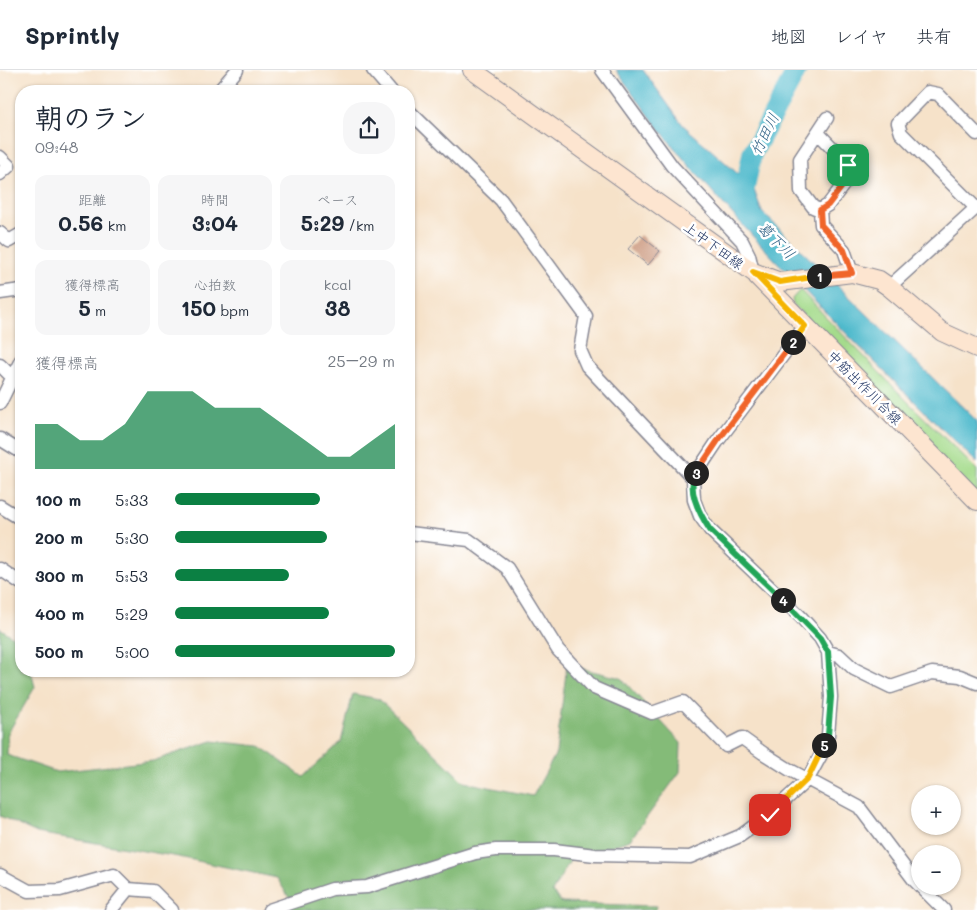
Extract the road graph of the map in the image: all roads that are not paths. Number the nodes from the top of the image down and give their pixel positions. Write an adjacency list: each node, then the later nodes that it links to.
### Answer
1 (237, 70): 5 (street)
2 (373, 70): 6 (street)
3 (472, 70): 17 (main road, 上中下田線)
4 (602, 70): 17 (street)
5 (224, 85)
6 (387, 85)
7 (415, 117): 30 (street)
8 (827, 118): 9 (street)
9 (818, 133): 14 (street); 14 (street)
10 (977, 134): 13 (street)
11 (0, 157): 12 (street)
12 (0, 174)
13 (976, 208): 19 (street)
14 (820, 210): 18 (street)
15 (0, 233): 16 (street)
16 (15, 238)
17 (753, 272): 18 (main road, 上中下田線); 22 (main road, 中筋出作川合線)
18 (852, 273): 19 (main road, 上中下田線)
19 (889, 286): 23 (main road, 上中下田線)
20 (15, 291): 21 (street)
21 (0, 293)
22 (805, 326): 30 (street); 31 (main road, 中筋出作川合線)
23 (977, 348)
24 (0, 365): 25 (street)
25 (15, 379)
26 (15, 384): 27 (street)
27 (0, 403)
28 (0, 439): 29 (street)
29 (15, 448)
30 (693, 478): 37 (street)
31 (977, 501)
32 (0, 506): 33 (street)
33 (15, 516)
34 (415, 534): 39 (street)
35 (0, 570): 36 (street)
36 (15, 579)
37 (828, 652): 38 (street); 39 (street)
38 (977, 683)
39 (808, 778): 44 (street); 45 (street)
40 (0, 875): 41 (street)
41 (128, 890): 42 (street); 43 (street)
42 (111, 910)
43 (172, 910)
44 (269, 910)
45 (944, 910)

